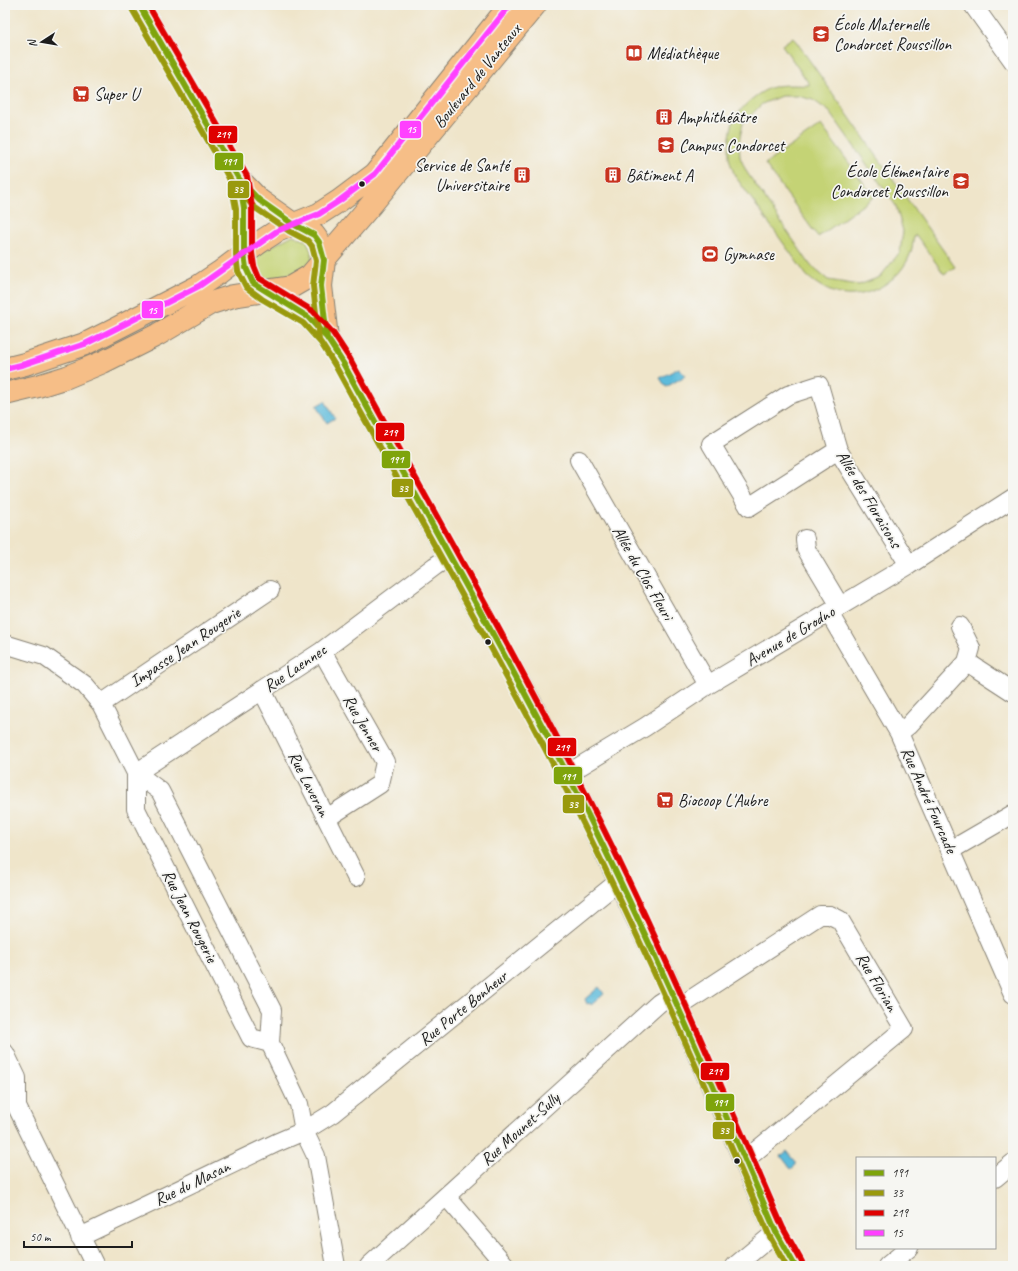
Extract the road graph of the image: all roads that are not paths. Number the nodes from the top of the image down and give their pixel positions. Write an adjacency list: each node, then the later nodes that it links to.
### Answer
1 (139, 5): 6 (main road)
2 (510, 5): 7 (main road, Boulevard de Vanteaux)
3 (535, 5): 9 (main road, Boulevard de Vanteaux)
4 (973, 5): 5 (street)
5 (1013, 61)
6 (239, 179): 7 (main road); 8 (main road)
7 (293, 224): 8 (main road, Boulevard de Vanteaux); 9 (main road)
8 (244, 254): 10 (main road); 12 (main road, Boulevard de Vanteaux)
9 (324, 260): 10 (main road, Boulevard de Vanteaux); 11 (main road)
10 (266, 292): 11 (main road); 13 (main road, Boulevard de Vanteaux)
11 (327, 338): 18 (main road)
12 (5, 369)
13 (5, 394)
14 (838, 450): 14 (street, Allée des Floraisons); 19 (street, Allée des Floraisons)
15 (578, 460): 26 (street, Allée du Clos Fleuri)
16 (1013, 498): 19 (street, Avenue de Grodno)
17 (805, 539): 21 (street, Rue André Fourcade)
18 (449, 557): 24 (street, Rue Laennec); 32 (main road)
19 (909, 565): 21 (street, Avenue de Grodno)
20 (270, 590): 29 (street, Impasse Jean Rougerie)
21 (835, 610): 26 (street, Avenue de Grodno); 30 (street, Rue André Fourcade)
22 (960, 626): 25 (street)
23 (5, 644): 29 (street, Rue Jean Rougerie)
24 (322, 651): 27 (street, Rue Laennec); 34 (street, Rue Jenner)
25 (967, 662): 28 (street); 30 (street)
26 (708, 685): 32 (street, Avenue de Grodno)
27 (262, 690): 31 (street, Rue Laennec); 34 (street, Rue Laveran)
28 (1013, 692)
29 (100, 704): 31 (street, Rue Jean Rougerie)
30 (900, 733): 35 (street, Rue André Fourcade)
31 (136, 772): 41 (street, Rue Jean Rougerie); 41 (street, Rue Jean Rougerie)
32 (567, 774): 37 (main road)
33 (1013, 814): 35 (street)
34 (327, 818): 36 (street, Rue Laveran)
35 (951, 850): 38 (street, Rue André Fourcade)
36 (356, 877)
37 (620, 881): 40 (main road); 44 (street, Rue Porte Bonheur)
38 (1006, 956): 39 (street, Rue André Fourcade)
39 (1013, 994)
40 (676, 1001): 45 (main road); 45 (street, Rue Florian); 48 (street, Rue Mounet-Sully)
41 (270, 1043): 44 (street, Rue Jean Rougerie)
42 (5, 1053): 43 (street)
43 (11, 1102): 50 (street)
44 (304, 1131): 50 (street, Rue du Masan); 53 (street, Rue Jean Rougerie)
45 (745, 1160): 49 (main road)
46 (1013, 1163): 47 (street)
47 (996, 1177)
48 (446, 1196): 54 (street, Rue Mounet-Sully); 55 (street)
49 (776, 1232): 56 (street); 57 (main road)
50 (80, 1237): 52 (street)
51 (908, 1249): 58 (street)
52 (95, 1266)
53 (336, 1266)
54 (369, 1266)
55 (506, 1266)
56 (735, 1266)
57 (795, 1266)
58 (887, 1266)

